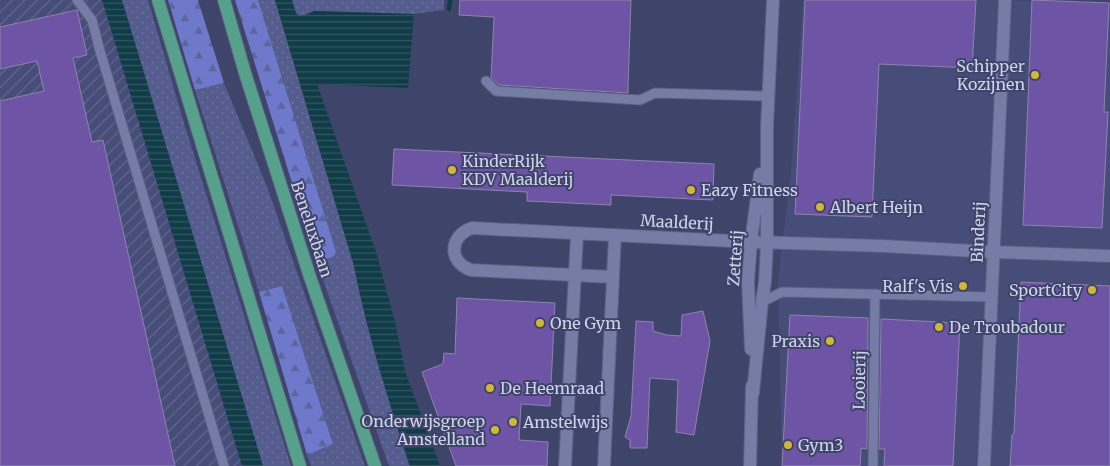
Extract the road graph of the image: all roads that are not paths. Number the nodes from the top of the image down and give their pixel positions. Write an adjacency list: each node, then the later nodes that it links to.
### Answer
1 (77, 0): 21 (lane)
2 (158, 0): 22 (main road)
3 (224, 0): 23 (main road, Beneluxbaan)
4 (773, 0): 7 (street, Zetterij)
5 (1005, 0): 13 (street, Binderij)
6 (486, 81): 7 (lane)
7 (768, 96): 8 (street, Zetterij)
8 (767, 126): 11 (street, Zetterij); 12 (street, Zetterij)
9 (577, 234): 10 (street, Maalderij); 15 (street); 15 (street, Maalderij)
10 (614, 235): 11 (street, Maalderij); 16 (street)
11 (751, 242): 12 (street, Maalderij); 20 (street, Zetterij)
12 (767, 242): 13 (street, Maalderij); 19 (street, Zetterij)
13 (993, 252): 14 (street, Maalderij); 18 (street, Binderij)
14 (1110, 256)
15 (575, 276): 16 (street, Maalderij); 24 (street)
16 (613, 278): 25 (street)
17 (876, 294): 18 (lane); 19 (lane); 27 (lane, Looierij)
18 (991, 297): 28 (street, Binderij)
19 (762, 302): 20 (street, Zetterij)
20 (753, 393): 26 (street, Zetterij)
21 (224, 466)
22 (300, 466)
23 (375, 466)
24 (565, 466)
25 (604, 466)
26 (750, 466)
27 (873, 466)
28 (984, 466)

